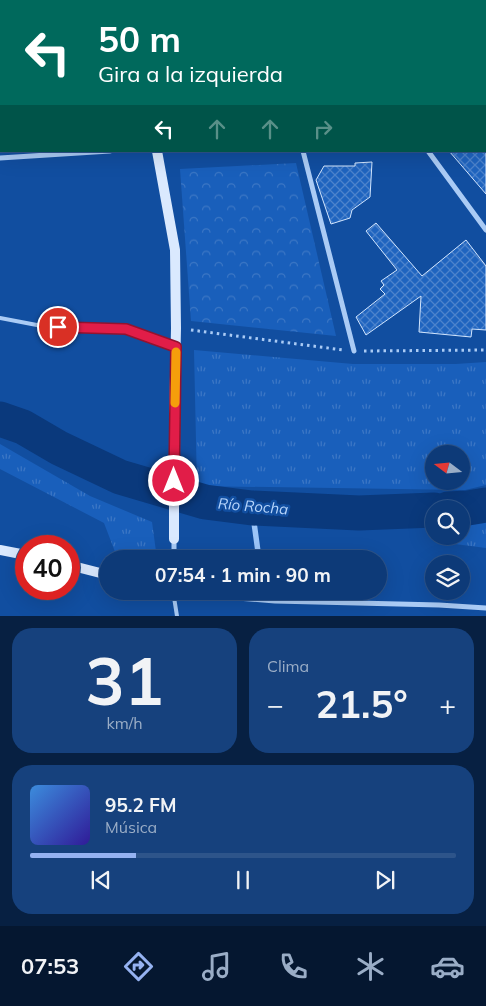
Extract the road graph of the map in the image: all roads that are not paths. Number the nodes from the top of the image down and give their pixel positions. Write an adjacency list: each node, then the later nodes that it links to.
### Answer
1 (85, 152): 5 (street)
2 (157, 152): 9 (street)
3 (302, 152): 10 (street)
4 (429, 152): 7 (street)
5 (36, 154): 6 (street)
6 (0, 158)
7 (486, 230)
8 (0, 318): 9 (lane)
9 (176, 347): 11 (street)
10 (354, 351)
11 (174, 539): 13 (street)
12 (0, 550): 14 (street)
13 (174, 550)
14 (15, 553)
15 (80, 568): 16 (street)
16 (99, 573)
17 (176, 600): 20 (lane)
18 (263, 600): 19 (street)
19 (486, 608)
20 (177, 616)

